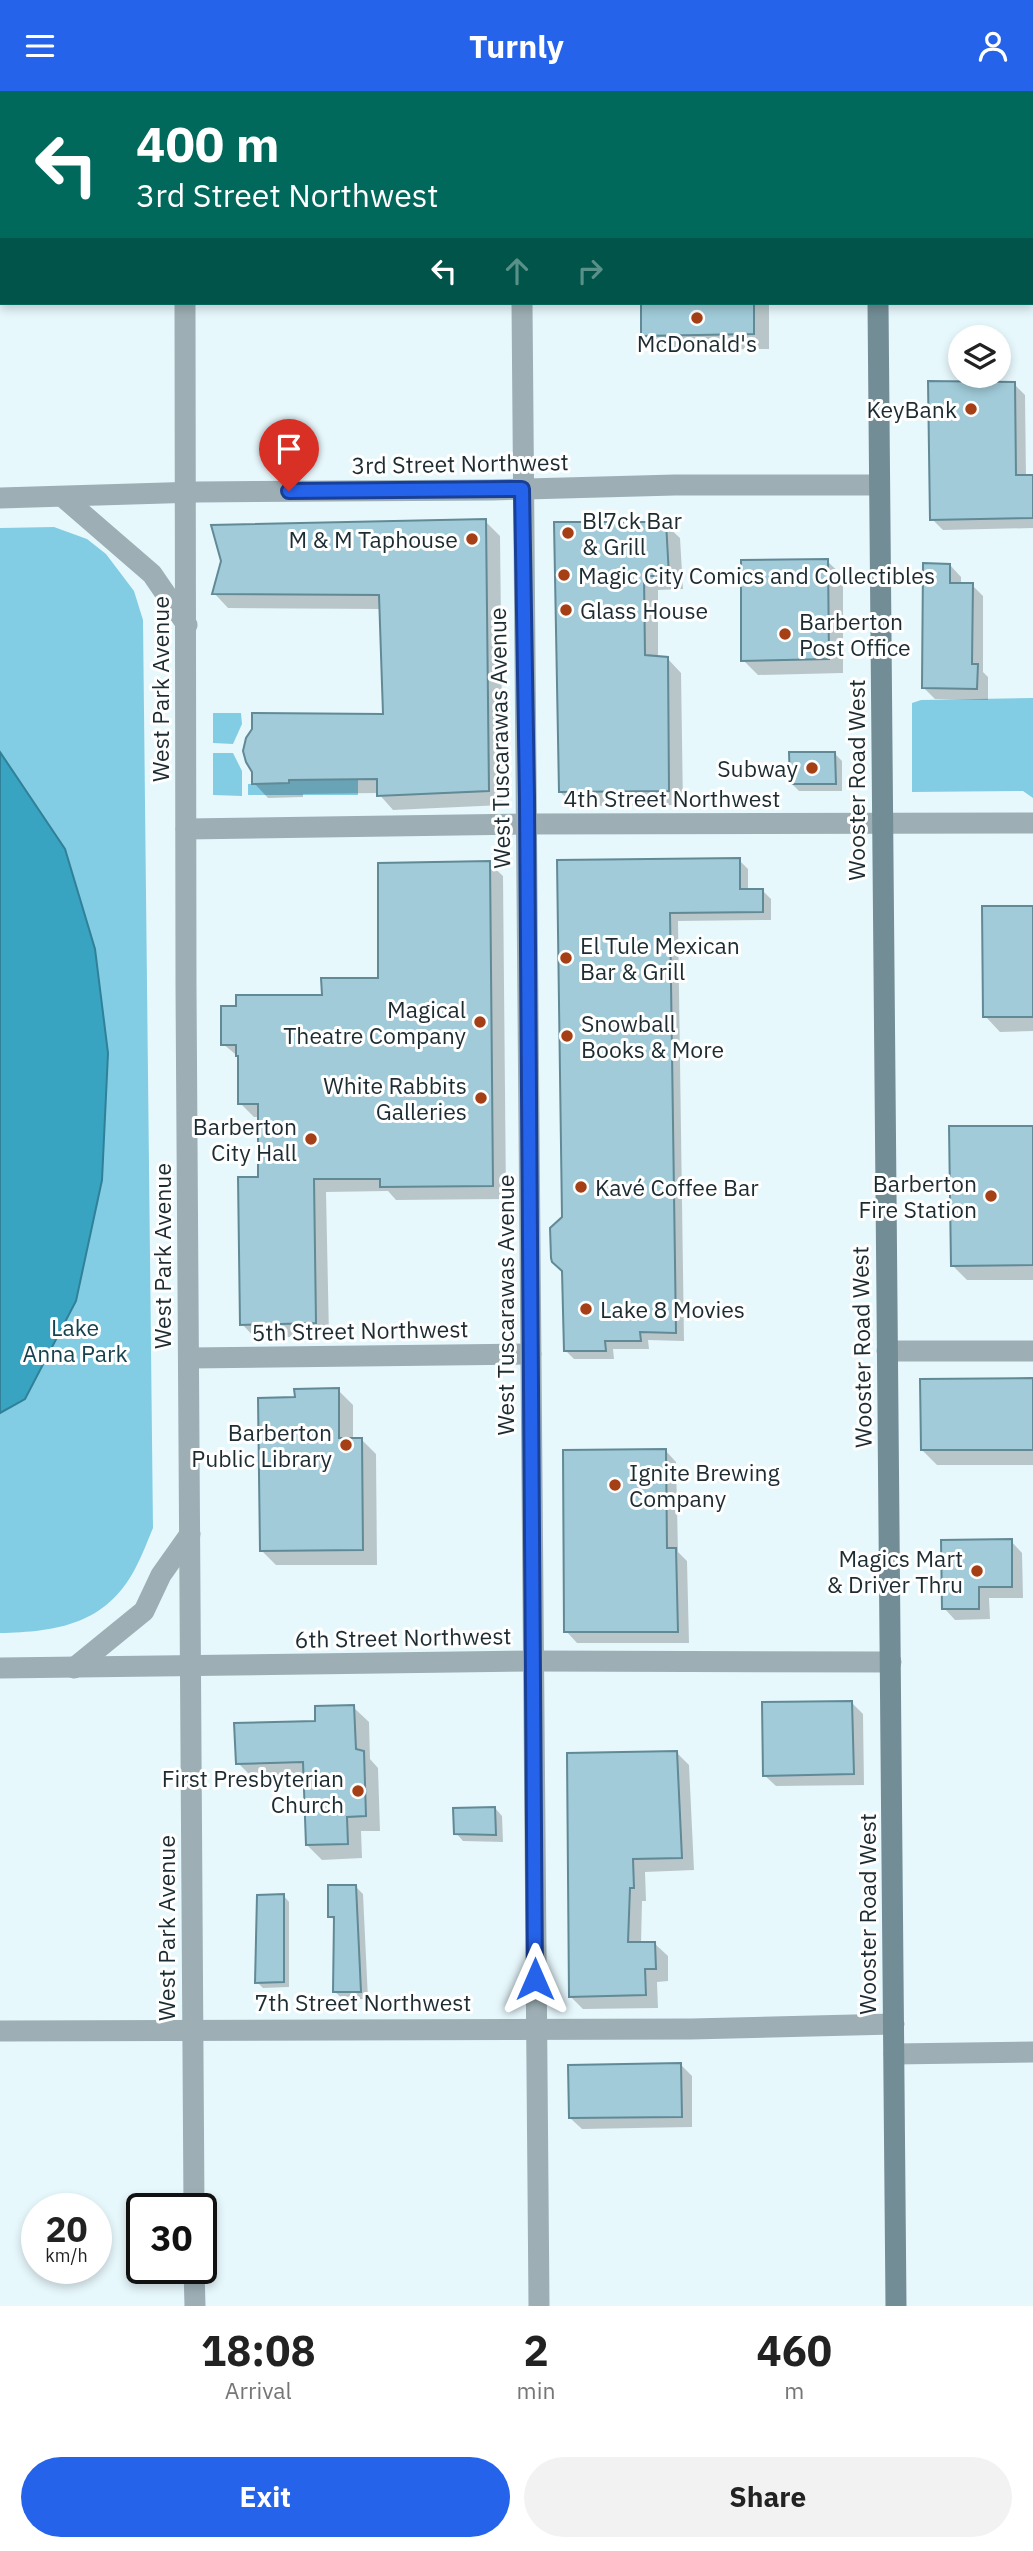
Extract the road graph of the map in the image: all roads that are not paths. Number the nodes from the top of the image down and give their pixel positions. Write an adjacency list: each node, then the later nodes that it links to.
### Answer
1 (185, 305): 6 (street, West Park Avenue)
2 (522, 305): 5 (street, West Tuscarawas Avenue)
3 (878, 305): 4 (main road, Wooster Road West)
4 (879, 485): 5 (street, 3rd Street Northwest); 12 (main road, Wooster Road West)
5 (522, 489): 6 (street, 3rd Street Northwest); 11 (street, West Tuscarawas Avenue)
6 (187, 492): 8 (street, 3rd Street Northwest); 9 (street, West Park Avenue)
7 (0, 498): 8 (street, 3rd Street Northwest)
8 (63, 498): 9 (street)
9 (187, 625): 13 (street, West Park Avenue)
10 (1033, 823): 12 (street, 4th Street Northwest)
11 (527, 824): 12 (street, 4th Street Northwest); 13 (street, 4th Street Northwest); 16 (street, West Tuscarawas Avenue)
12 (882, 825): 15 (main road, Wooster Road West)
13 (186, 829): 17 (street, West Park Avenue)
14 (1033, 1350): 15 (street)
15 (887, 1351): 20 (main road, Wooster Road West)
16 (531, 1354): 17 (street, 5th Street Northwest); 19 (street, West Tuscarawas Avenue)
17 (189, 1358): 18 (street, West Park Avenue)
18 (190, 1534): 21 (street, West Park Avenue); 23 (street)
19 (533, 1661): 20 (street, 6th Street Northwest); 21 (street, 6th Street Northwest); 25 (street, West Tuscarawas Avenue)
20 (891, 1663): 24 (main road, Wooster Road West)
21 (191, 1667): 23 (street, 6th Street Northwest); 26 (street, West Park Avenue)
22 (0, 1668): 23 (street, 6th Street Northwest)
23 (74, 1668)
24 (894, 2024): 25 (street, 7th Street Northwest); 29 (main road, Wooster Road West)
25 (535, 2028): 26 (street, 7th Street Northwest); 33 (street, West Tuscarawas Avenue)
26 (193, 2029): 27 (street, 7th Street Northwest); 30 (street, West Park Avenue)
27 (0, 2031)
28 (1033, 2052): 29 (street)
29 (894, 2054): 34 (main road, Wooster Road West)
30 (194, 2193)
31 (194, 2284): 32 (street)
32 (195, 2306)
33 (539, 2306)
34 (896, 2306)

